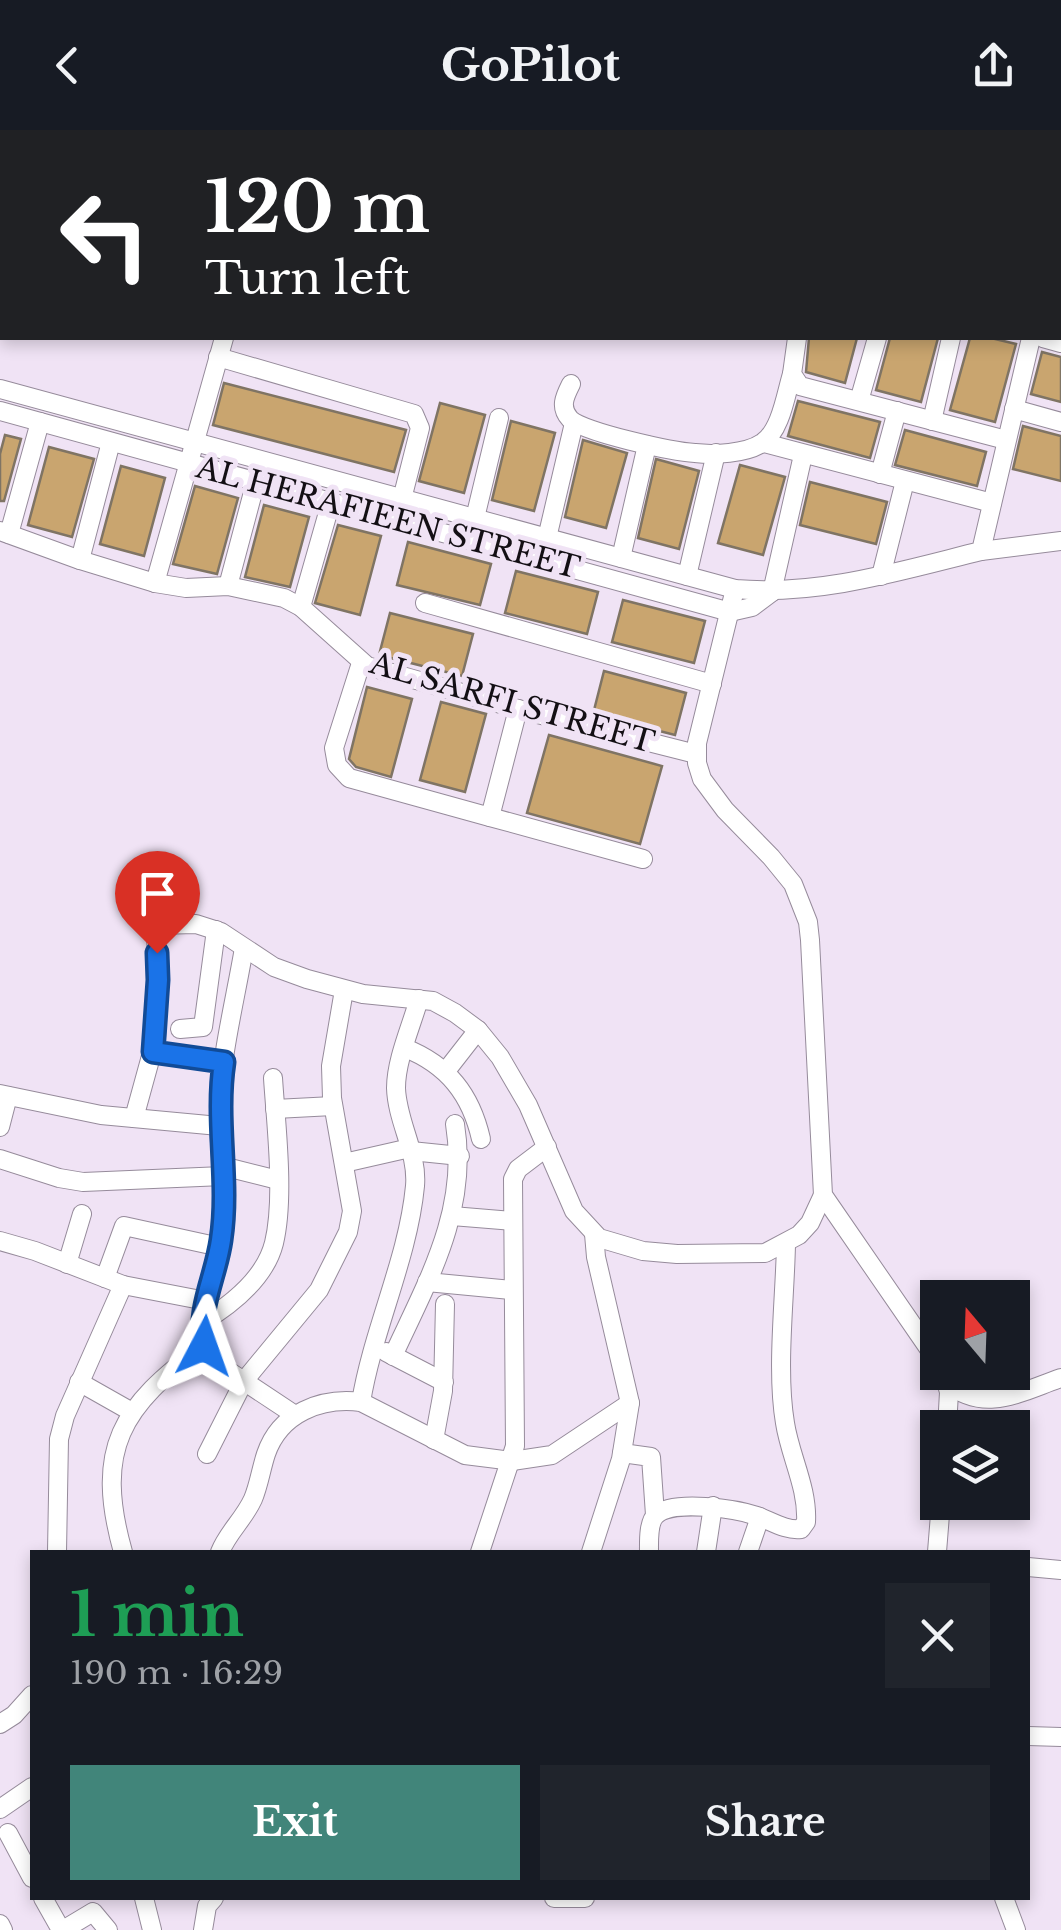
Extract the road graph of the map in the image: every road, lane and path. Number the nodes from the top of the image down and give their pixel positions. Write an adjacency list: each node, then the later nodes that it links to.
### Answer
1 (223, 340): 6 (street)
2 (798, 340): 7 (street)
3 (876, 340): 10 (street)
4 (951, 340): 15 (street)
5 (1031, 340): 11 (street)
6 (218, 357): 21 (street); 30 (street)
7 (792, 374): 10 (street); 22 (street)
8 (571, 384): 18 (street)
9 (0, 389): 21 (street, AL HERAFIEEN STREET)
10 (860, 401): 13 (street)
11 (1014, 409): 17 (street); 19 (street)
12 (0, 411): 16 (street, AL HERAFIEEN STREET)
13 (897, 411): 15 (street); 27 (street)
14 (500, 418): 33 (street)
15 (932, 420): 19 (street)
16 (40, 422): 20 (street, AL HERAFIEEN STREET); 34 (street)
17 (1061, 422)
18 (574, 423): 23 (street); 35 (street)
19 (1006, 440): 32 (street)
20 (111, 442): 26 (street, AL HERAFIEEN STREET); 39 (street)
21 (192, 442): 26 (street); 30 (street, AL HERAFIEEN STREET)
22 (764, 442): 24 (street); 25 (street)
23 (647, 445): 24 (street); 38 (street)
24 (716, 453): 40 (street)
25 (803, 455): 27 (street); 45 (street)
26 (187, 462): 28 (street, AL HERAFIEEN STREET); 42 (street)
27 (880, 474): 29 (street)
28 (256, 481): 31 (street, AL HERAFIEEN STREET); 43 (street)
29 (905, 481): 32 (street); 41 (street)
30 (402, 499): 33 (street, AL HERAFIEEN STREET)
31 (331, 502): 47 (street); 48 (street, AL HERAFIEEN STREET)
32 (992, 503): 37 (street)
33 (475, 518): 35 (street, AL HERAFIEEN STREET)
34 (5, 532): 39 (street, AL SARFI STREET)
35 (546, 538): 38 (street, AL HERAFIEEN STREET)
36 (1061, 542): 37 (street, AL HERAFIEEN STREET)
37 (981, 551): 41 (street, AL HERAFIEEN STREET)
38 (621, 558): 40 (street, AL HERAFIEEN STREET)
39 (80, 560): 42 (street, AL SARFI STREET)
40 (686, 576): 44 (street, AL HERAFIEEN STREET)
41 (881, 576): 45 (street, AL HERAFIEEN STREET)
42 (155, 583): 43 (street, AL SARFI STREET)
43 (228, 586): 47 (street, AL SARFI STREET)
44 (736, 589): 45 (street, AL HERAFIEEN STREET); 48 (street)
45 (772, 592): 48 (street, AL HERAFIEEN STREET)
46 (425, 602): 50 (street)
47 (302, 607): 49 (street, AL SARFI STREET)
48 (730, 612): 50 (street)
49 (361, 663): 51 (street, AL SARFI STREET); 53 (street)
50 (712, 684): 52 (street)
51 (518, 710): 52 (street, AL SARFI STREET); 53 (street)
52 (696, 754): 81 (street)
53 (490, 817): 54 (street)
54 (643, 859)
55 (216, 930): 56 (street); 59 (street); 62 (street)
56 (244, 948): 57 (street); 63 (street)
57 (344, 990): 58 (street); 67 (street)
58 (419, 999): 60 (street); 61 (street)
59 (180, 1029)
60 (478, 1030): 64 (street); 74 (street)
61 (405, 1048): 64 (street); 75 (street)
62 (153, 1052): 63 (street); 69 (street)
63 (224, 1062): 71 (street)
64 (446, 1071): 73 (street)
65 (273, 1078): 68 (street)
66 (4, 1095): 69 (street); 72 (street)
67 (333, 1106): 68 (street); 78 (street)
68 (275, 1109): 80 (street)
69 (134, 1118): 71 (street)
70 (455, 1124): 76 (street)
71 (219, 1126): 79 (street)
72 (0, 1128)
73 (481, 1139)
74 (547, 1147): 84 (street); 85 (street)
75 (410, 1149): 76 (street); 78 (street); 97 (street)
76 (460, 1156): 83 (street)
77 (0, 1158): 79 (street)
78 (344, 1163): 101 (street)
79 (223, 1171): 80 (street); 88 (street)
80 (278, 1180): 95 (street)
81 (823, 1195): 87 (street); 96 (street)
82 (82, 1214): 89 (street)
83 (452, 1216): 84 (street); 91 (street)
84 (512, 1222): 92 (street)
85 (594, 1234): 87 (street); 108 (street)
86 (0, 1241): 89 (street)
87 (786, 1244): 117 (street)
88 (220, 1247): 90 (street); 93 (street)
89 (66, 1264): 90 (street)
90 (114, 1282): 93 (street); 102 (street)
91 (428, 1282): 92 (street); 99 (street)
92 (512, 1290): 114 (street)
93 (206, 1301): 95 (street)
94 (445, 1304): 103 (street)
95 (201, 1323): 98 (street)
96 (920, 1336)
97 (372, 1345): 99 (street); 107 (street)
98 (204, 1346): 101 (street); 109 (street)
99 (393, 1356): 103 (street)
100 (1061, 1378): 104 (street)
101 (244, 1381): 110 (street); 113 (street)
102 (79, 1382): 109 (street); 119 (street)
103 (444, 1382): 111 (street)
104 (1030, 1388)
105 (956, 1390): 106 (street)
106 (1024, 1390)
107 (361, 1402): 110 (street); 111 (street)
108 (630, 1402): 112 (street); 114 (street)
109 (132, 1412): 120 (street)
110 (295, 1415): 121 (street)
111 (434, 1440): 114 (street)
112 (622, 1452): 116 (street); 123 (street)
113 (207, 1454)
114 (512, 1461): 122 (street)
115 (713, 1506): 116 (street); 117 (street); 125 (street)
116 (656, 1515): 124 (street)
117 (760, 1517): 126 (street)
118 (939, 1520): 127 (street)
119 (57, 1550)
120 (122, 1550)
121 (221, 1550)
122 (481, 1550)
123 (592, 1550)
124 (648, 1550)
125 (706, 1550)
126 (749, 1550)
127 (937, 1550)
128 (1030, 1567): 129 (street)
129 (1061, 1570)
130 (30, 1697): 131 (street)
131 (0, 1724)
132 (1030, 1736): 133 (street)
133 (1061, 1737)
134 (30, 1788): 135 (street)
135 (3, 1801)
136 (8, 1833): 137 (street)
137 (30, 1874)
138 (44, 1900): 142 (street)
139 (144, 1900): 144 (street)
140 (212, 1900): 145 (street)
141 (1005, 1900): 146 (street)
142 (62, 1930): 143 (street)
143 (108, 1930)
144 (152, 1930)
145 (204, 1930)
146 (1016, 1930)

